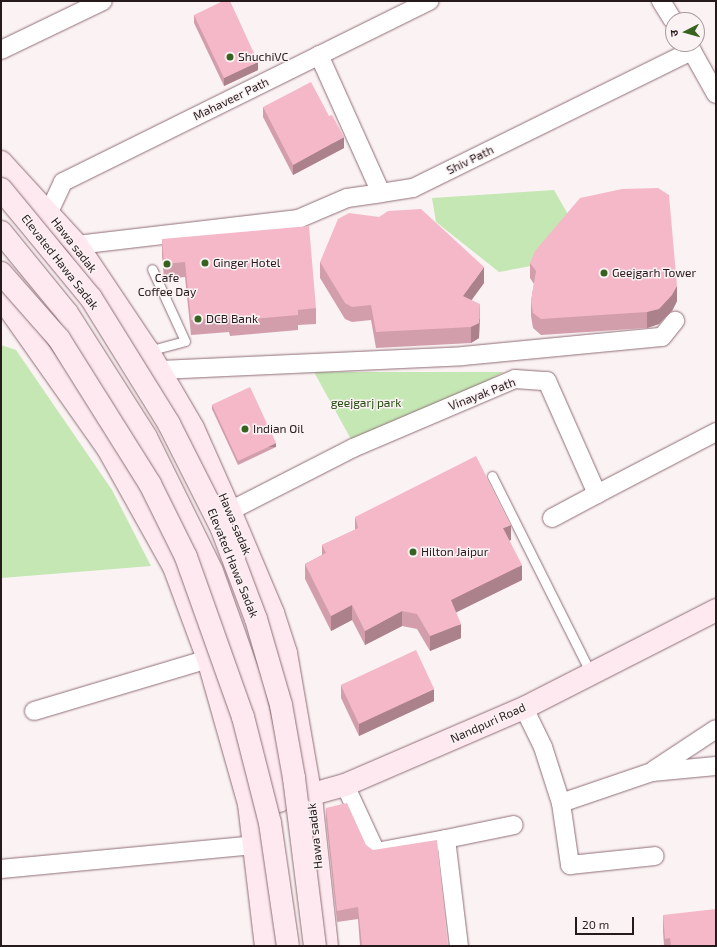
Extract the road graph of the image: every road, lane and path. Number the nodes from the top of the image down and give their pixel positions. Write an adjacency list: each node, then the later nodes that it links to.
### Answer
1 (103, 1): 5 (street)
2 (430, 1): 8 (street, Mahaveer Path)
3 (661, 1): 4 (street)
4 (668, 12)
5 (1, 50)
6 (680, 52): 12 (street, Shiv Path)
7 (693, 52): 9 (street)
8 (319, 55): 12 (street); 13 (street, Mahaveer Path)
9 (716, 94)
10 (1, 162): 13 (main road, Hawa sadak)
11 (1, 189): 47 (main road, Elevated Hawa Sadak, bridge)
12 (381, 193): 15 (street, Shiv Path)
13 (49, 212): 15 (main road, Hawa sadak)
14 (1, 232): 37 (main road)
15 (77, 245): 20 (main road, Hawa sadak)
16 (152, 269): 20 (lane)
17 (1, 273): 46 (main road, bridge)
18 (1, 297): 28 (main road)
19 (674, 321): 21 (street)
20 (148, 351): 21 (main road, Hawa sadak)
21 (160, 370): 25 (main road, Hawa sadak)
22 (716, 432): 24 (street)
23 (492, 476): 29 (lane)
24 (596, 494): 25 (street, Vinayak Path); 26 (street)
25 (230, 511): 36 (main road, Hawa sadak)
26 (552, 518)
27 (716, 610): 29 (main road, Nandpuri Road)
28 (208, 659): 31 (street); 39 (main road)
29 (591, 674): 30 (main road, Nandpuri Road)
30 (524, 708): 35 (main road, Nandpuri Road); 38 (street)
31 (34, 711)
32 (716, 729): 34 (street)
33 (716, 766): 34 (street)
34 (652, 772): 38 (street)
35 (345, 785): 36 (main road, Nandpuri Road); 41 (street)
36 (311, 797): 37 (main road, Nandpuri Road); 48 (main road, Hawa sadak)
37 (279, 801): 39 (main road, Nandpuri Road)
38 (561, 803): 43 (street)
39 (249, 804): 42 (main road)
40 (514, 825): 41 (street)
41 (446, 839): 49 (street)
42 (253, 845): 44 (street); 45 (main road)
43 (656, 856)
44 (1, 869)
45 (263, 944)
46 (288, 946)
47 (315, 946)
48 (327, 946)
49 (459, 946)

